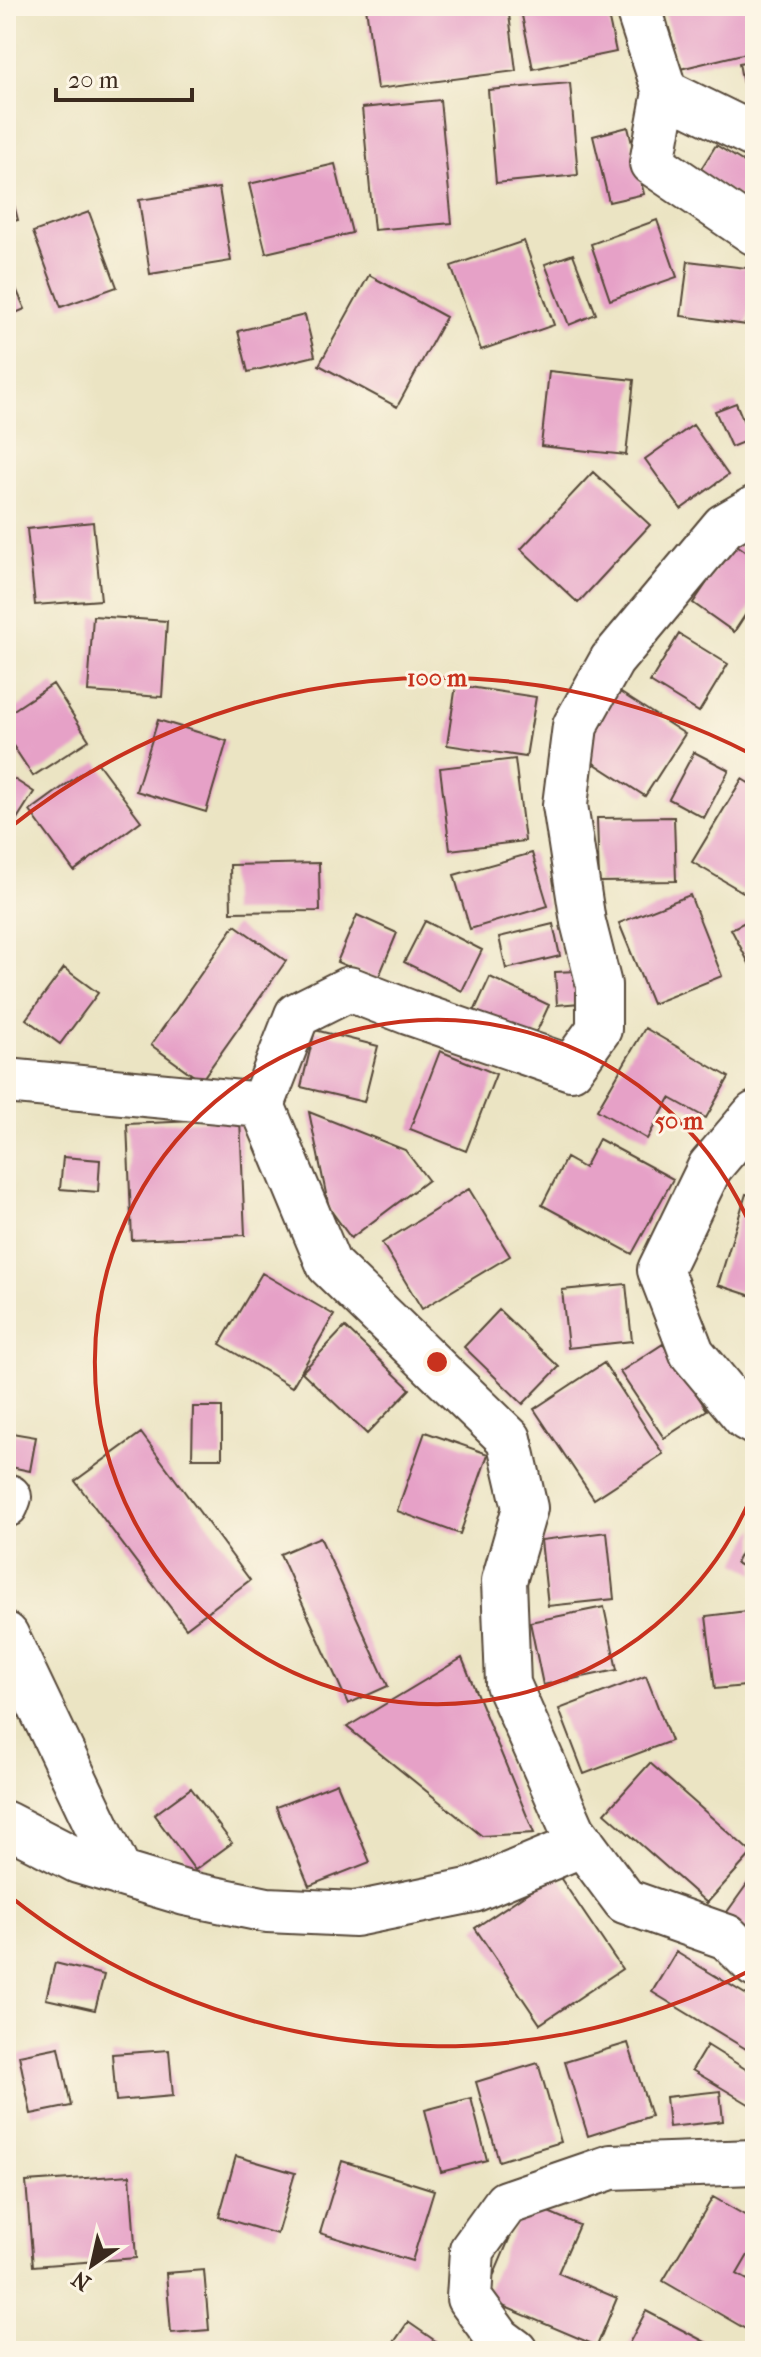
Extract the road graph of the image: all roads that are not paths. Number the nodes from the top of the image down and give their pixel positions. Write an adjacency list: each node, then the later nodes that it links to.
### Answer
1 (637, 6): 2 (street)
2 (665, 92): 3 (street); 4 (street)
3 (755, 136)
4 (755, 233)
5 (755, 508): 7 (street)
6 (6, 1081): 7 (street)
7 (262, 1105): 12 (street)
8 (755, 1114): 9 (street)
9 (755, 1423)
10 (6, 1635): 13 (street)
11 (6, 1824): 13 (street)
12 (583, 1844): 13 (street); 14 (street)
13 (120, 1874)
14 (755, 1965)
15 (755, 2162): 16 (street)
16 (515, 2351)

